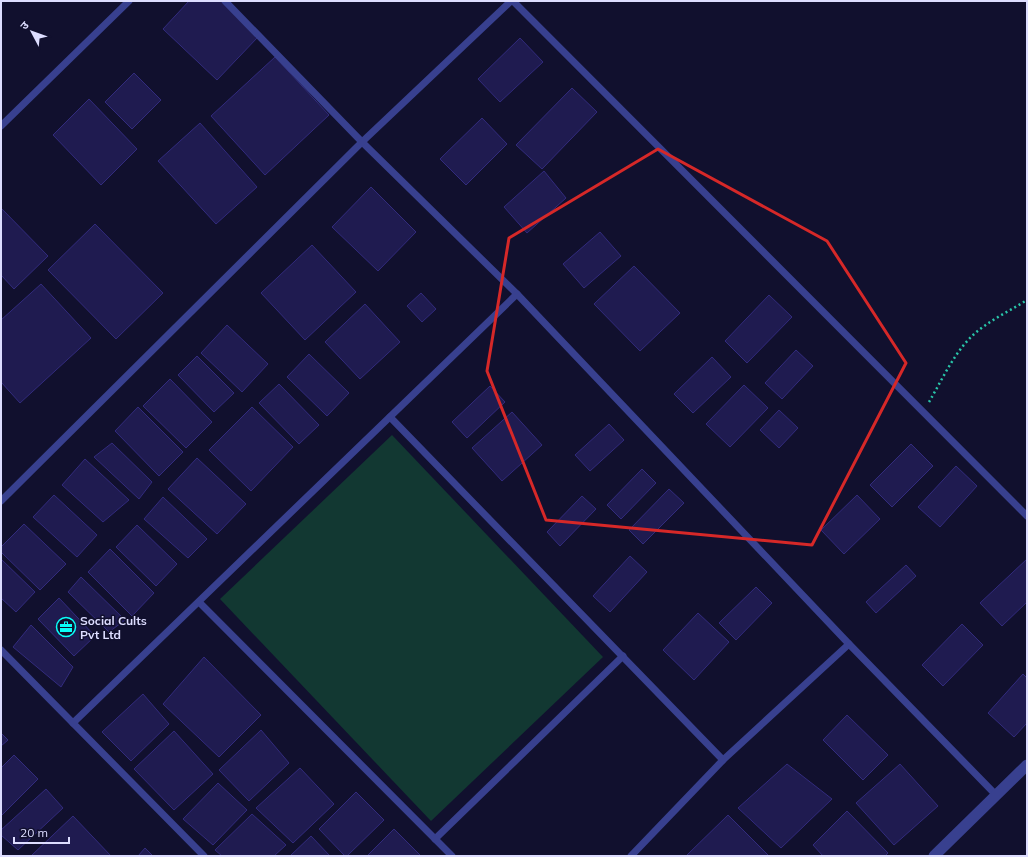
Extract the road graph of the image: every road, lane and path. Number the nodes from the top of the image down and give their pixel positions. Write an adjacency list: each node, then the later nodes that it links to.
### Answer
1 (129, 1): 4 (lane)
2 (225, 1): 5 (lane)
3 (512, 1): 5 (lane); 8 (lane)
4 (1, 126)
5 (362, 142): 6 (lane); 10 (lane)
6 (517, 294): 9 (lane); 13 (lane)
7 (1027, 300): 8 (path)
8 (923, 413): 11 (lane)
9 (390, 417): 12 (lane); 15 (lane)
10 (1, 501)
11 (1027, 516)
12 (199, 602): 16 (lane); 20 (lane)
13 (848, 644): 17 (lane); 19 (lane)
14 (1, 650): 16 (lane)
15 (623, 656): 17 (lane); 20 (lane)
16 (73, 723): 21 (lane)
17 (724, 760): 23 (lane)
18 (1027, 766): 19 (street)
19 (996, 795): 24 (street)
20 (435, 840): 22 (lane)
21 (204, 856)
22 (452, 856)
23 (631, 856)
24 (934, 856)

